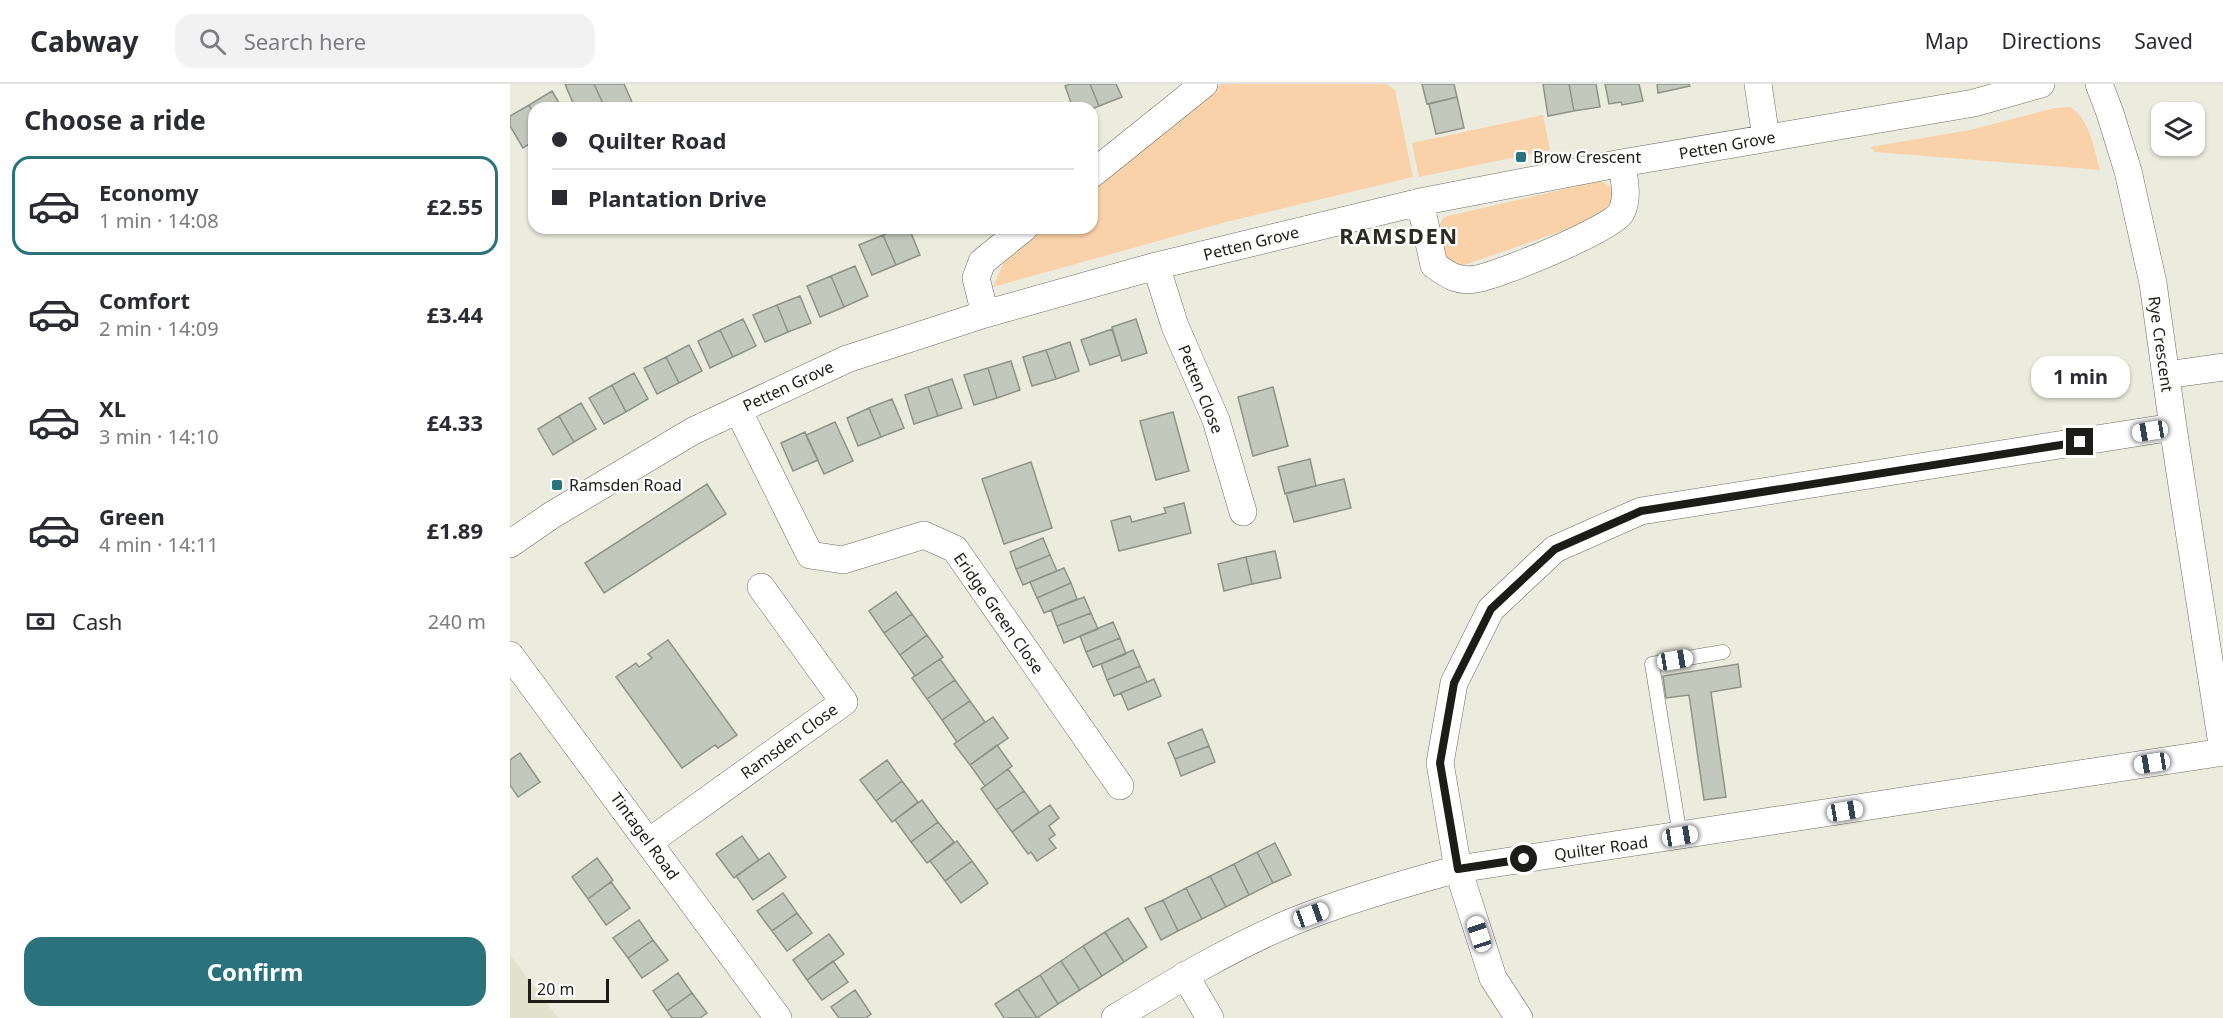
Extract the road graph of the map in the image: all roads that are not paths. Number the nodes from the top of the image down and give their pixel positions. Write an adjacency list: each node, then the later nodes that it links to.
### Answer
1 (1204, 84): 7 (street)
2 (1758, 84): 5 (street)
3 (2041, 84): 5 (street, Petten Grove)
4 (2099, 84): 13 (street, Rye Crescent)
5 (1766, 138): 6 (street, Petten Grove)
6 (1623, 163): 8 (street, Petten Grove); 8 (street)
7 (1098, 169)
8 (1420, 202): 10 (street, Petten Grove)
9 (1016, 234): 11 (street)
10 (1156, 266): 11 (street, Petten Grove); 16 (street, Petten Close)
11 (985, 314): 14 (street, Petten Grove)
12 (2223, 367): 13 (street)
13 (2166, 375): 15 (street, Rye Crescent)
14 (738, 410): 17 (street, Petten Grove); 23 (street, Eridge Green Close)
15 (2173, 427): 22 (street, Rye Crescent); 26 (street)
16 (1243, 512)
17 (510, 544)
18 (760, 587): 25 (street, Ramsden Close)
19 (1723, 652): 24 (lane)
20 (510, 655): 21 (street, Tintagel Road)
21 (520, 688): 25 (street, Tintagel Road)
22 (2223, 752): 24 (street, Quilter Road)
23 (1120, 786)
24 (1680, 836): 26 (street, Quilter Road)
25 (649, 842): 28 (street, Tintagel Road)
26 (1458, 869): 27 (street, Quilter Road); 31 (street)
27 (1185, 975): 29 (street, Quilter Road); 30 (street)
28 (778, 1018)
29 (1114, 1018)
30 (1210, 1018)
31 (1519, 1018)

